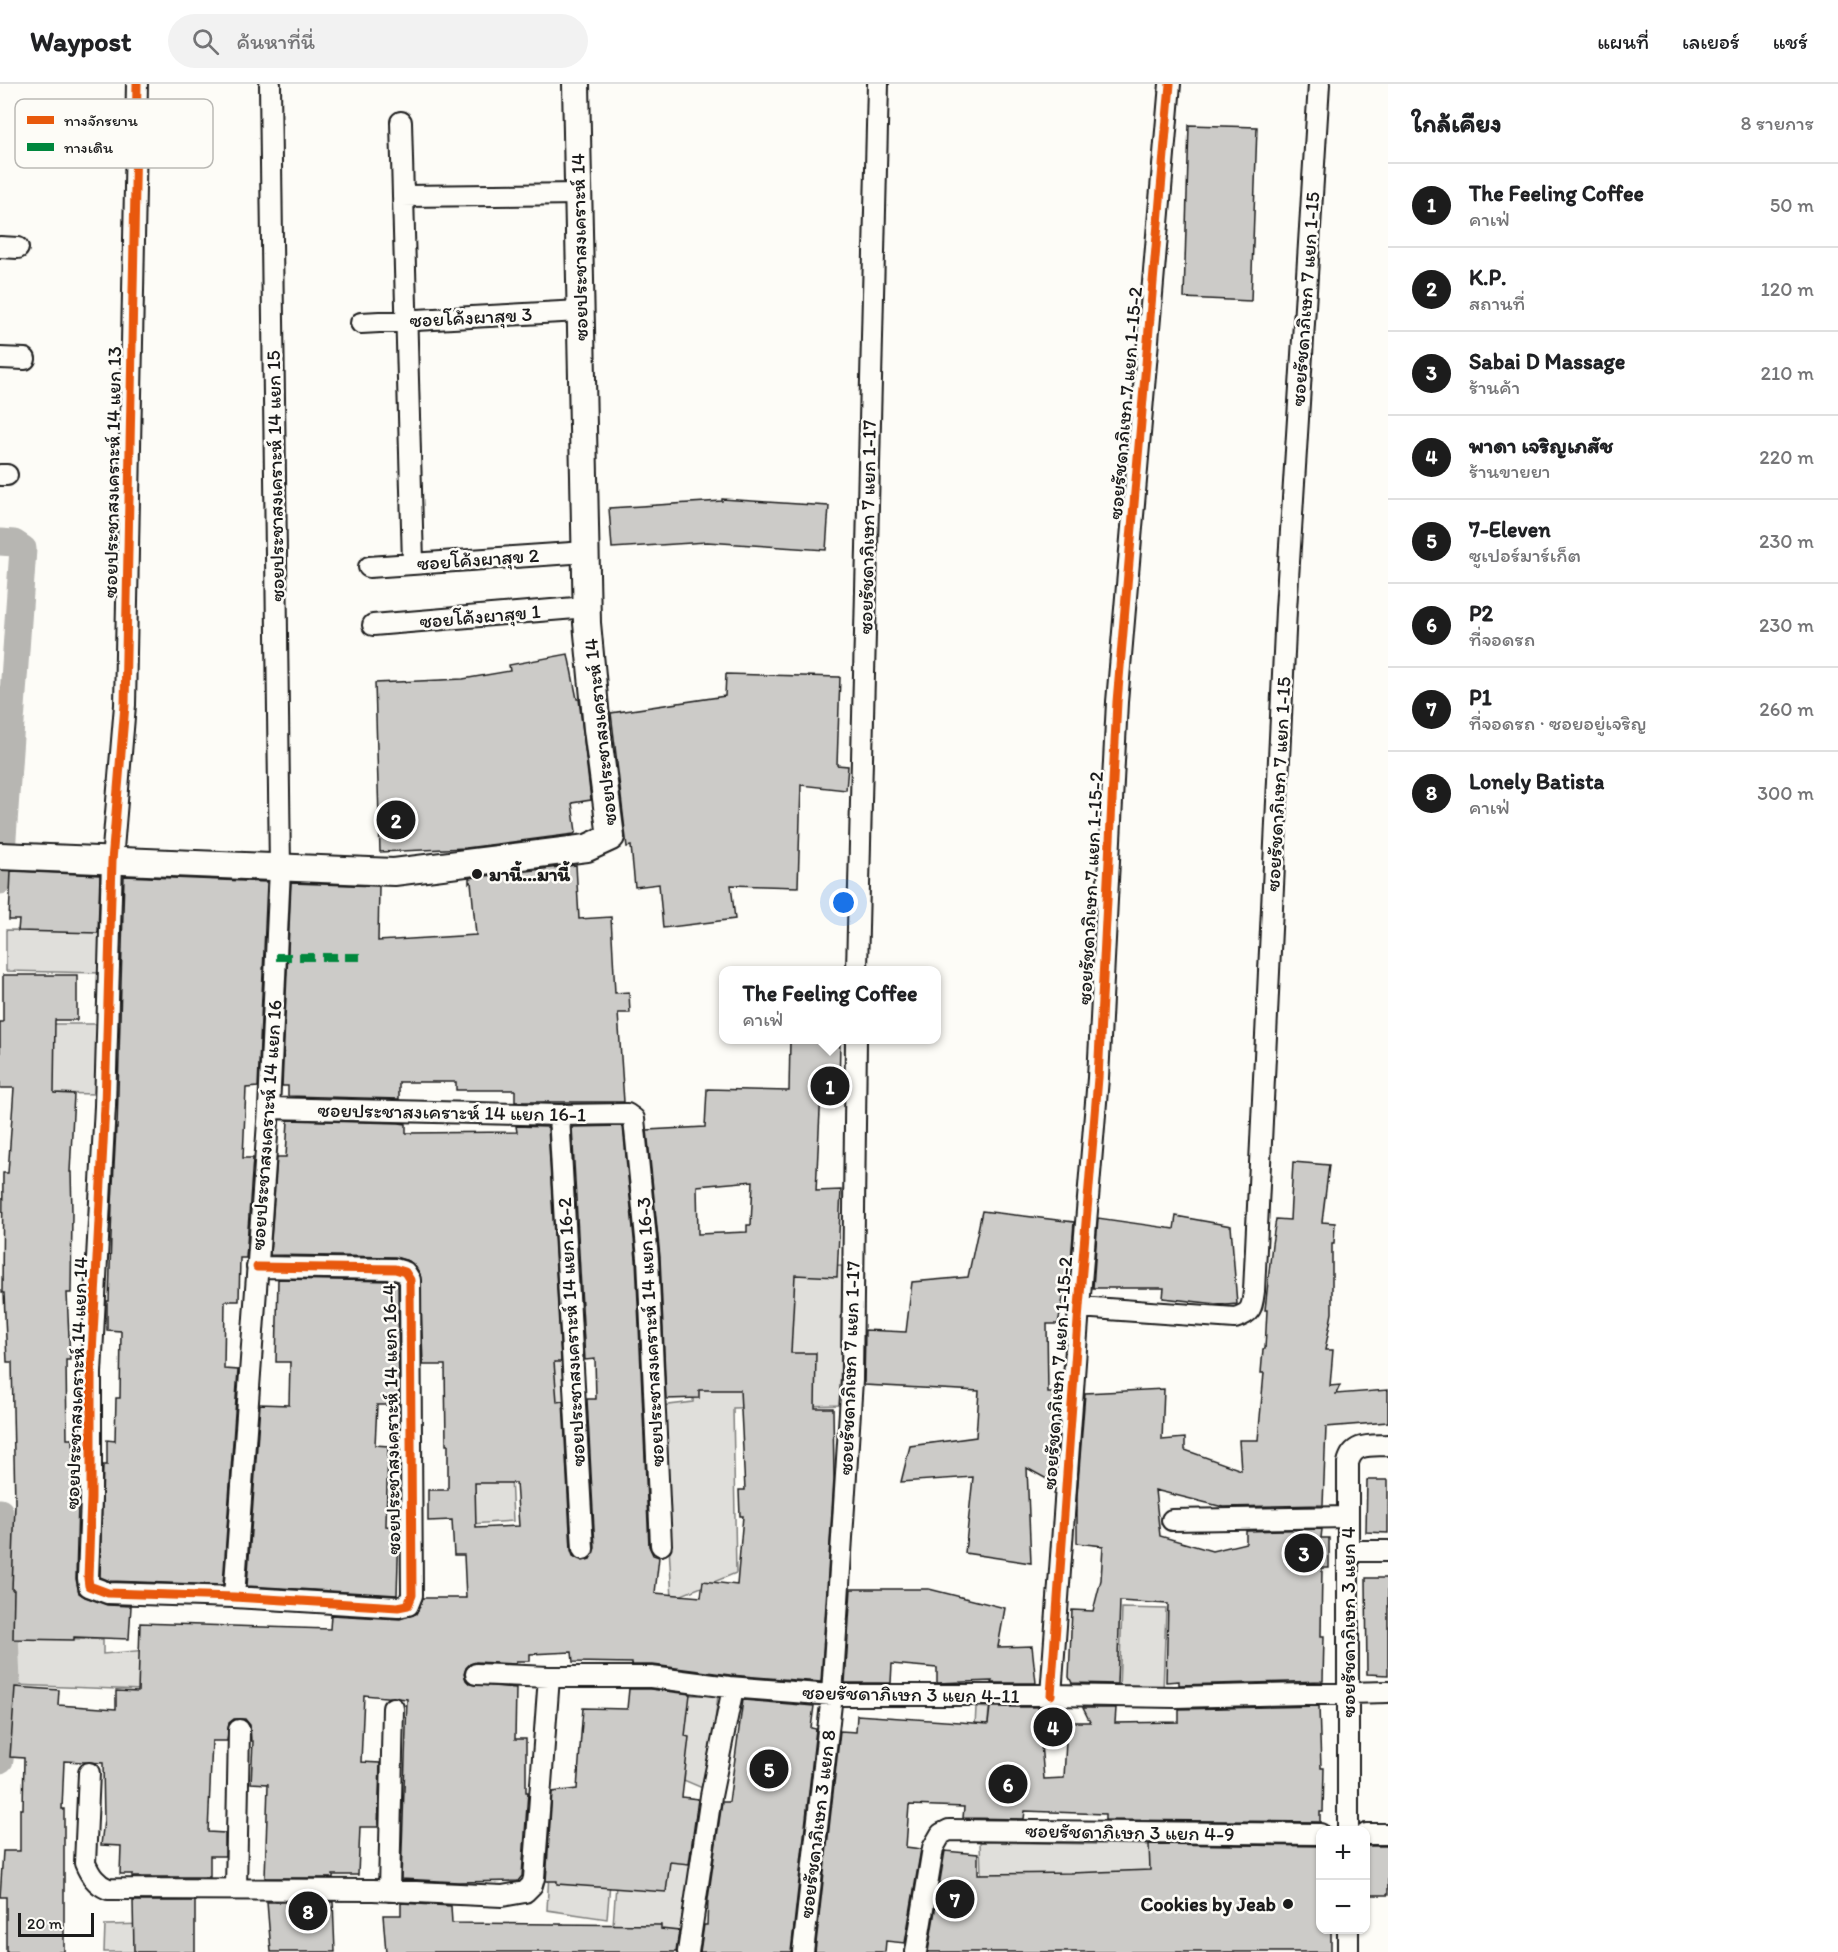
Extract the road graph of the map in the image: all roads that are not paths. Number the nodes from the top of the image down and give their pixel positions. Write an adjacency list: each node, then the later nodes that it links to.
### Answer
1 (137, 84): 7 (street, ซอยประชาสงเคราะห์ 14 แยก 13)
2 (270, 84): 24 (street, ซอยประชาสงเคราะห์ 14 แยก 15)
3 (576, 84): 10 (street, ซอยประชาสงเคราะห์ 14)
4 (878, 84): 25 (street, ซอยรัชดาภิเษก 7 แยก 1-17)
5 (1170, 84): 31 (street, ซอยรัชดาภิเษก 7 แยก 1-15-2)
6 (1319, 84): 31 (street, ซอยรัชดาภิเษก 7 แยก 1-15)
7 (137, 99)
8 (401, 122): 11 (street)
9 (135, 168): 23 (street, ซอยประชาสงเคราะห์ 14 แยก 13)
10 (578, 194): 11 (street); 12 (street, ซอยประชาสงเคราะห์ 14)
11 (402, 196): 13 (street)
12 (580, 311): 13 (street, ซอยโค้งผาสุข 3); 17 (street, ซอยประชาสงเคราะห์ 14)
13 (406, 320): 14 (street, ซอยโค้งผาสุข 3); 18 (street)
14 (361, 323)
15 (0, 358): 16 (street)
16 (25, 359)
17 (586, 552): 18 (street, ซอยโค้งผาสุข 2); 20 (street, ซอยประชาสงเคราะห์ 14)
18 (413, 563): 19 (street, ซอยโค้งผาสุข 2)
19 (369, 567)
20 (587, 607): 21 (street, ซอยโค้งผาสุข 1); 24 (street, ซอยประชาสงเคราะห์ 14)
21 (373, 625)
22 (9, 857): 23 (street, ซอยประชาสงเคราะห์ 14)
23 (112, 861): 24 (street, ซอยประชาสงเคราะห์ 14); 39 (street, ซอยประชาสงเคราะห์ 14 แยก 14)
24 (280, 869): 27 (street, ซอยประชาสงเคราะห์ 14 แยก 16)
25 (857, 966)
26 (856, 1044): 46 (street, ซอยรัชดาภิเษก 7 แยก 1-17)
27 (269, 1108): 28 (street, ซอยประชาสงเคราะห์ 14 แยก 16-1); 30 (street, ซอยประชาสงเคราะห์ 14 แยก 16)
28 (559, 1115): 29 (street, ซอยประชาสงเคราะห์ 14 แยก 16-1); 36 (street, ซอยประชาสงเคราะห์ 14 แยก 16-2)
29 (634, 1119): 35 (street, ซอยประชาสงเคราะห์ 14 แยก 16-3)
30 (257, 1267): 39 (street, ซอยประชาสงเคราะห์ 14 แยก 16); 40 (street, ซอยประชาสงเคราะห์ 14 แยก 16-4)
31 (1079, 1307): 47 (street, ซอยรัชดาภิเษก 7 แยก 1-15-2)
32 (1388, 1445): 33 (street, ซอยรัชดาภิเษก 3 แยก 4)
33 (1348, 1517): 34 (street); 37 (street, ซอยรัชดาภิเษก 3 แยก 4)
34 (1172, 1520)
35 (661, 1545)
36 (583, 1549)
37 (1348, 1551): 38 (street); 44 (street, ซอยรัชดาภิเษก 3 แยก 4)
38 (1388, 1551)
39 (234, 1597): 40 (street, ซอยประชาสงเคราะห์ 14 แยก 14)
40 (408, 1605)
41 (476, 1674): 42 (street, ซอยรัชดาภิเษก 3 แยก 4-11)
42 (549, 1677): 43 (street, ซอยรัชดาภิเษก 3 แยก 4-11); 56 (street)
43 (733, 1688): 46 (street, ซอยรัชดาภิเษก 3 แยก 4-11); 58 (street)
44 (1347, 1692): 45 (street, ซอยรัชดาภิเษก 3 แยก 4-11); 47 (street, ซอยรัชดาภิเษก 3 แยก 4-11); 51 (street, ซอยรัชดาภิเษก 3 แยก 4)
45 (1388, 1692)
46 (832, 1695): 47 (street, ซอยรัชดาภิเษก 3 แยก 4-11); 59 (street, ซอยรัชดาภิเษก 3 แยก 8)
47 (1051, 1695)
48 (393, 1708): 56 (street)
49 (239, 1730): 55 (street)
50 (89, 1773): 55 (street)
51 (1348, 1826)
52 (1316, 1834): 60 (street, ซอยรัชดาภิเษก 3 แยก 4-9)
53 (1370, 1834): 54 (street)
54 (1388, 1834)
55 (236, 1889): 56 (street)
56 (389, 1891)
57 (1348, 1934): 61 (street)
58 (688, 1952)
59 (803, 1952)
60 (916, 1952)
61 (1348, 1952)

